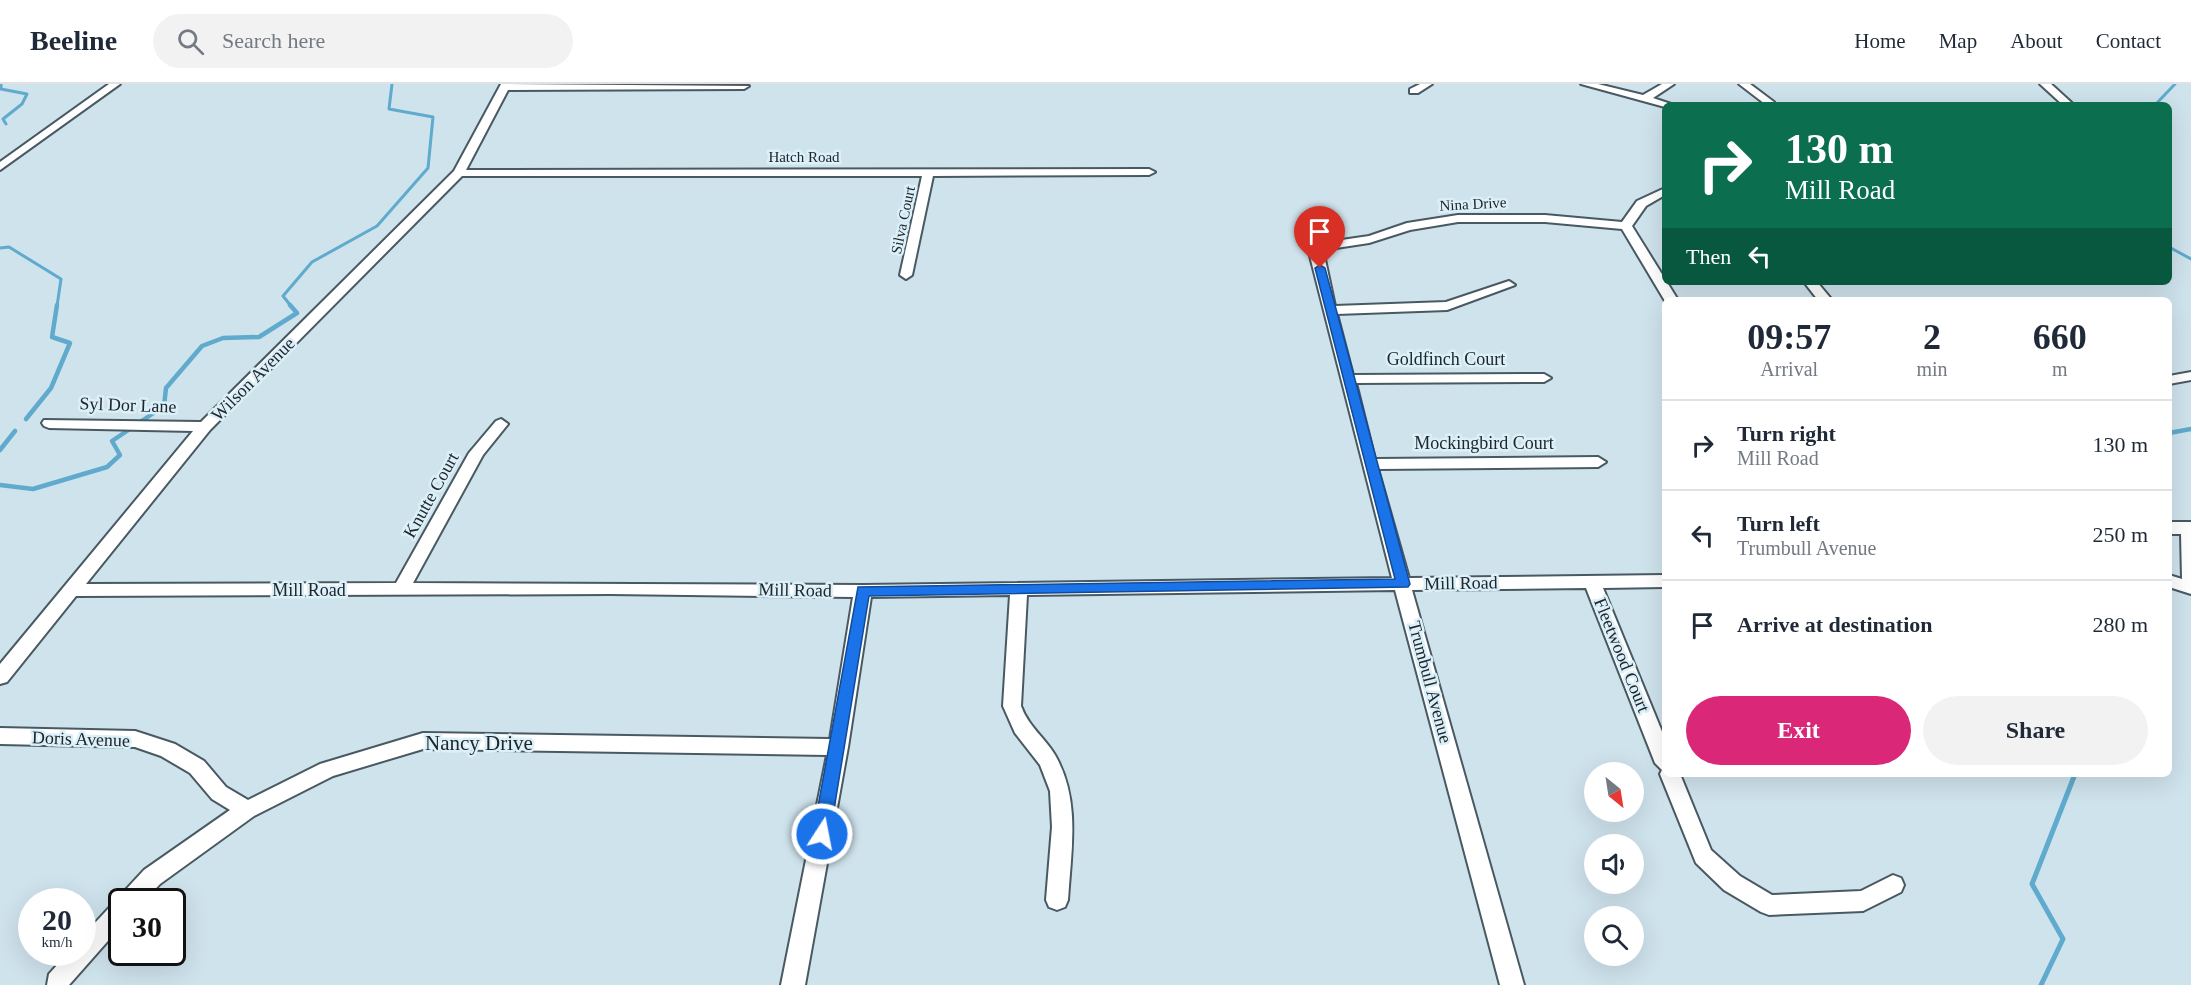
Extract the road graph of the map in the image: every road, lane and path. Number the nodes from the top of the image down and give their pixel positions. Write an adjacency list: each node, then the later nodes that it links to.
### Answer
1 (115, 84): 14 (street)
2 (1427, 84): 9 (street)
3 (1586, 84): 10 (street)
4 (1669, 84): 10 (street)
5 (1744, 84): 11 (street)
6 (2052, 85): 12 (street)
7 (505, 86): 8 (street); 17 (street, Wilson Avenue)
8 (744, 86)
9 (1414, 92)
10 (1644, 99): 13 (street)
11 (1769, 102)
12 (2066, 102)
13 (1662, 103)
14 (0, 167)
15 (928, 172): 16 (street, Hatch Road); 17 (street, Hatch Road); 21 (street, Silva Court)
16 (1149, 172)
17 (459, 173): 33 (street, Wilson Avenue)
18 (1662, 192): 19 (street)
19 (1626, 226): 20 (street, Nina Drive); 24 (street)
20 (1325, 244): 26 (street, Trumbull Avenue)
21 (906, 275)
22 (1509, 285): 26 (street)
23 (1812, 285): 25 (street)
24 (1669, 297)
25 (1822, 297)
26 (1331, 310): 30 (street, Trumbull Avenue)
27 (2191, 376): 29 (street)
28 (1544, 378): 30 (street, Goldfinch Court)
29 (2172, 379)
30 (1348, 380): 35 (street, Trumbull Avenue)
31 (49, 423): 33 (street, Syl Dor Lane)
32 (501, 424): 45 (street, Knutte Court)
33 (205, 427): 46 (street, Wilson Avenue)
34 (1598, 462): 35 (street, Mockingbird Court)
35 (1369, 464): 42 (street, Trumbull Avenue)
36 (2172, 528): 37 (street)
37 (2191, 528): 38 (street)
38 (2191, 580)
39 (1592, 581): 40 (street, Mill Road); 42 (street, Mill Road); 49 (street, Fleetwood Court)
40 (1662, 581)
41 (2172, 581): 44 (street)
42 (1403, 584): 43 (street, Mill Road); 61 (street, Trumbull Avenue)
43 (1019, 588): 47 (street, Mill Road); 57 (street)
44 (2191, 588)
45 (401, 589): 46 (street, Mill Road); 47 (street, Mill Road)
46 (70, 590): 48 (street, Wilson Avenue)
47 (863, 591): 51 (street)
48 (0, 677)
49 (1657, 721): 52 (street, Fleetwood Court)
50 (0, 736): 54 (street, Doris Avenue)
51 (838, 747): 54 (street, Nancy Drive); 60 (street)
52 (1662, 747)
53 (1671, 777): 55 (street)
54 (247, 810): 56 (street, Nancy Drive)
55 (1893, 885)
56 (142, 888)
57 (1057, 900)
58 (108, 925): 59 (street)
59 (57, 982)
60 (793, 985)
61 (1512, 985)

